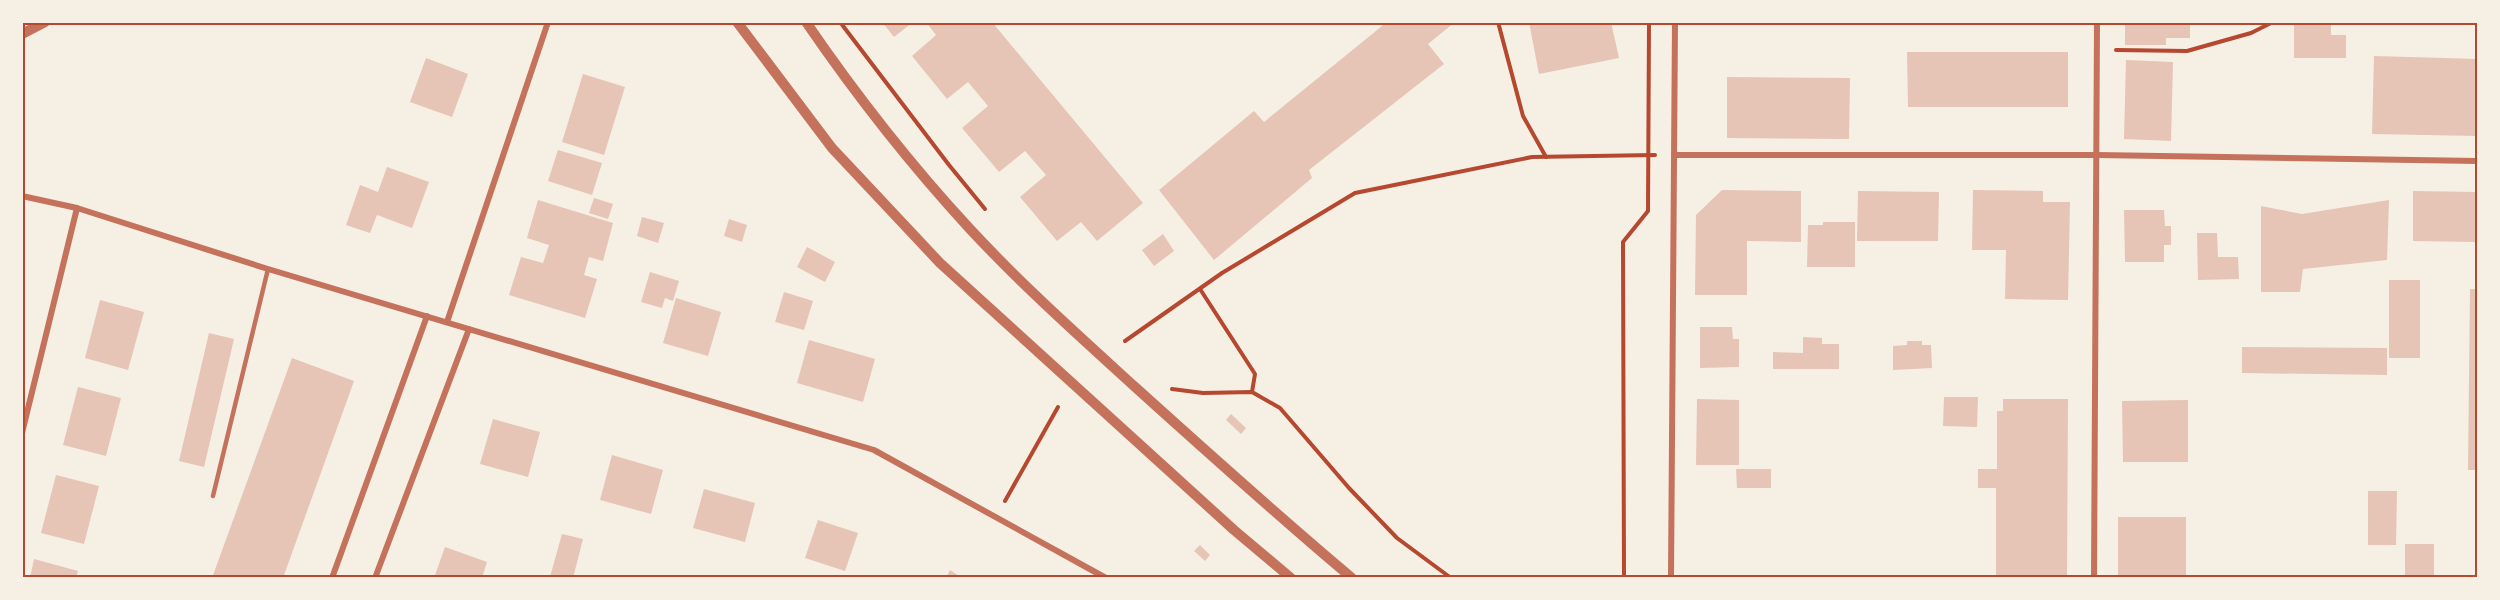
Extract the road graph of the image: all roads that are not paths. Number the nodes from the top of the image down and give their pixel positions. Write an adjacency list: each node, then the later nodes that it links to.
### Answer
1 (45, 22): 7 (street)
2 (548, 22): 15 (street)
3 (737, 22): 24 (street)
4 (806, 22): 25 (street)
5 (1675, 22): 8 (street)
6 (2097, 22): 9 (street)
7 (22, 34)
8 (1675, 155): 9 (street); 26 (street)
9 (2097, 155): 10 (street); 27 (street)
10 (2478, 161)
11 (22, 196): 12 (street)
12 (77, 208): 13 (street); 17 (street)
13 (268, 269): 14 (street); 18 (lane)
14 (427, 316): 15 (street); 20 (street)
15 (447, 322): 16 (street)
16 (469, 329): 19 (street); 21 (street)
17 (22, 433)
18 (213, 496)
19 (1095, 571): 22 (street); 23 (street)
20 (332, 578)
21 (375, 578)
22 (1090, 578)
23 (1106, 578)
24 (1291, 578)
25 (1352, 578)
26 (1671, 578)
27 (2094, 578)

